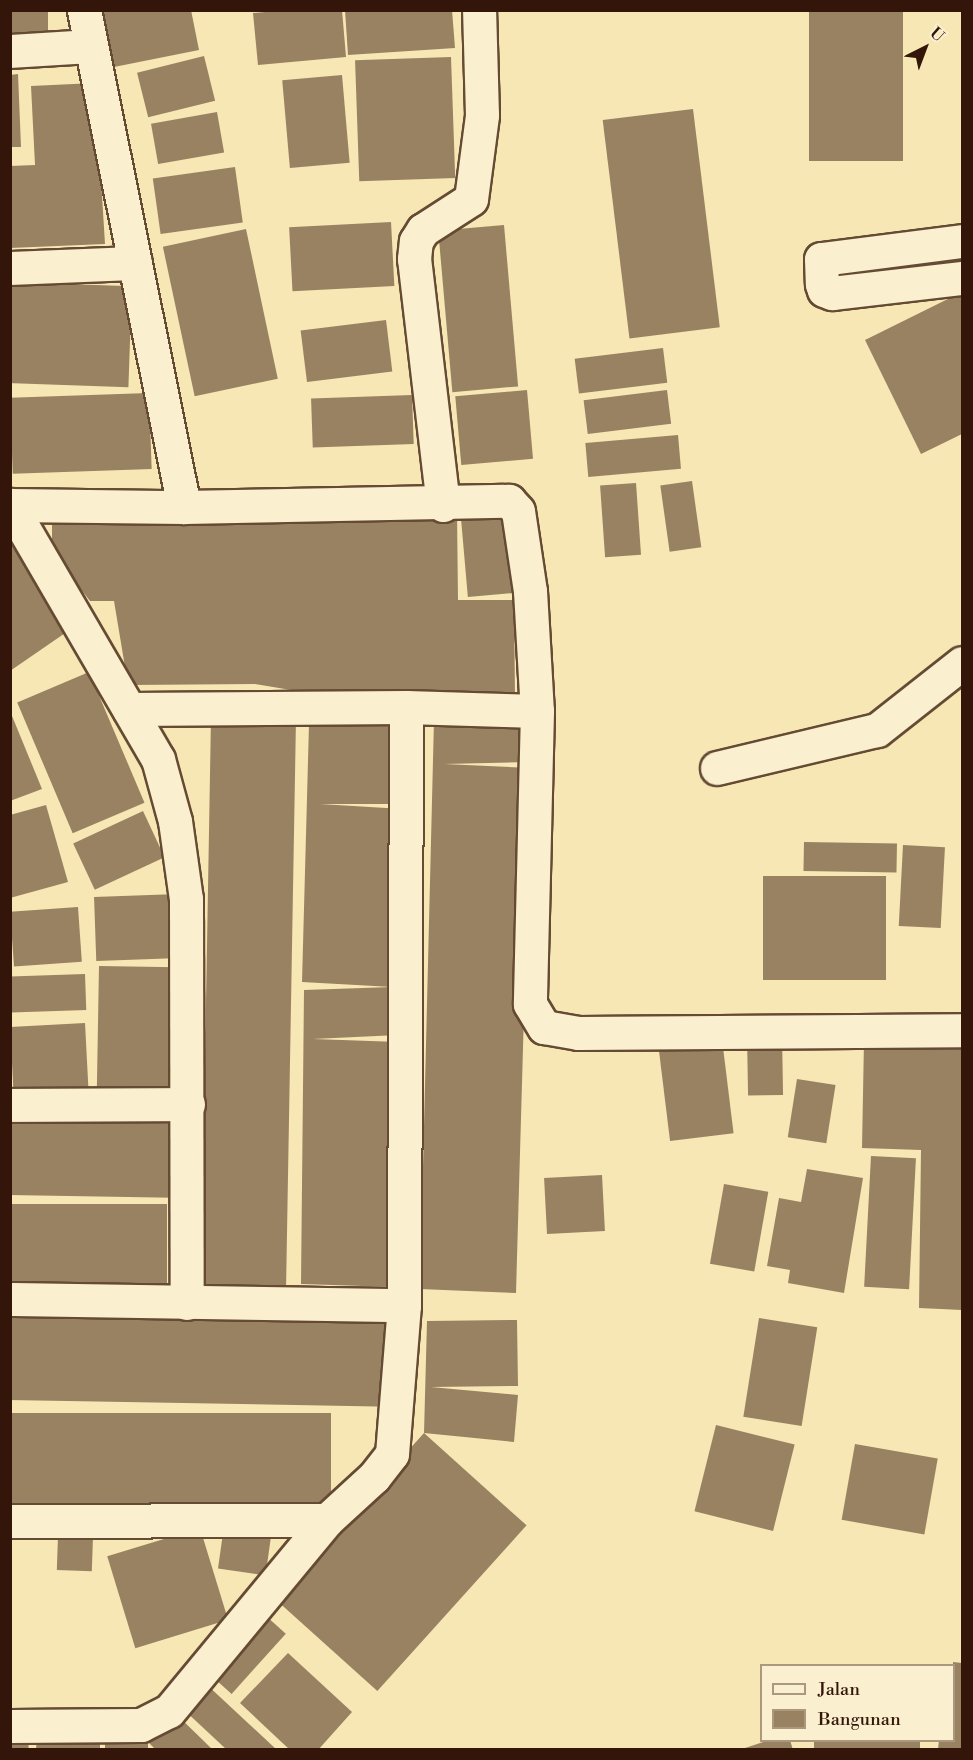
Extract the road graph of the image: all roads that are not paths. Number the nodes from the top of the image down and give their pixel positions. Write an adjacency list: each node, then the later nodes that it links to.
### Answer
1 (84, 10): 3 (street)
2 (478, 10): 9 (street)
3 (90, 46): 4 (street); 6 (street)
4 (10, 51)
5 (963, 241): 8 (street)
6 (135, 263): 7 (street); 10 (street)
7 (10, 268)
8 (963, 278)
9 (443, 505): 10 (street); 14 (street)
10 (184, 507): 13 (street)
11 (963, 663): 15 (street)
12 (406, 707): 13 (street); 14 (street); 21 (street)
13 (129, 709): 17 (street)
14 (537, 711): 16 (street)
15 (717, 768)
16 (963, 1030)
17 (188, 1104): 18 (street); 20 (street)
18 (10, 1105)
19 (10, 1299): 20 (street)
20 (187, 1303): 21 (street)
21 (404, 1305): 22 (street)
22 (327, 1520): 23 (street); 24 (street)
23 (10, 1521)
24 (10, 1726)

